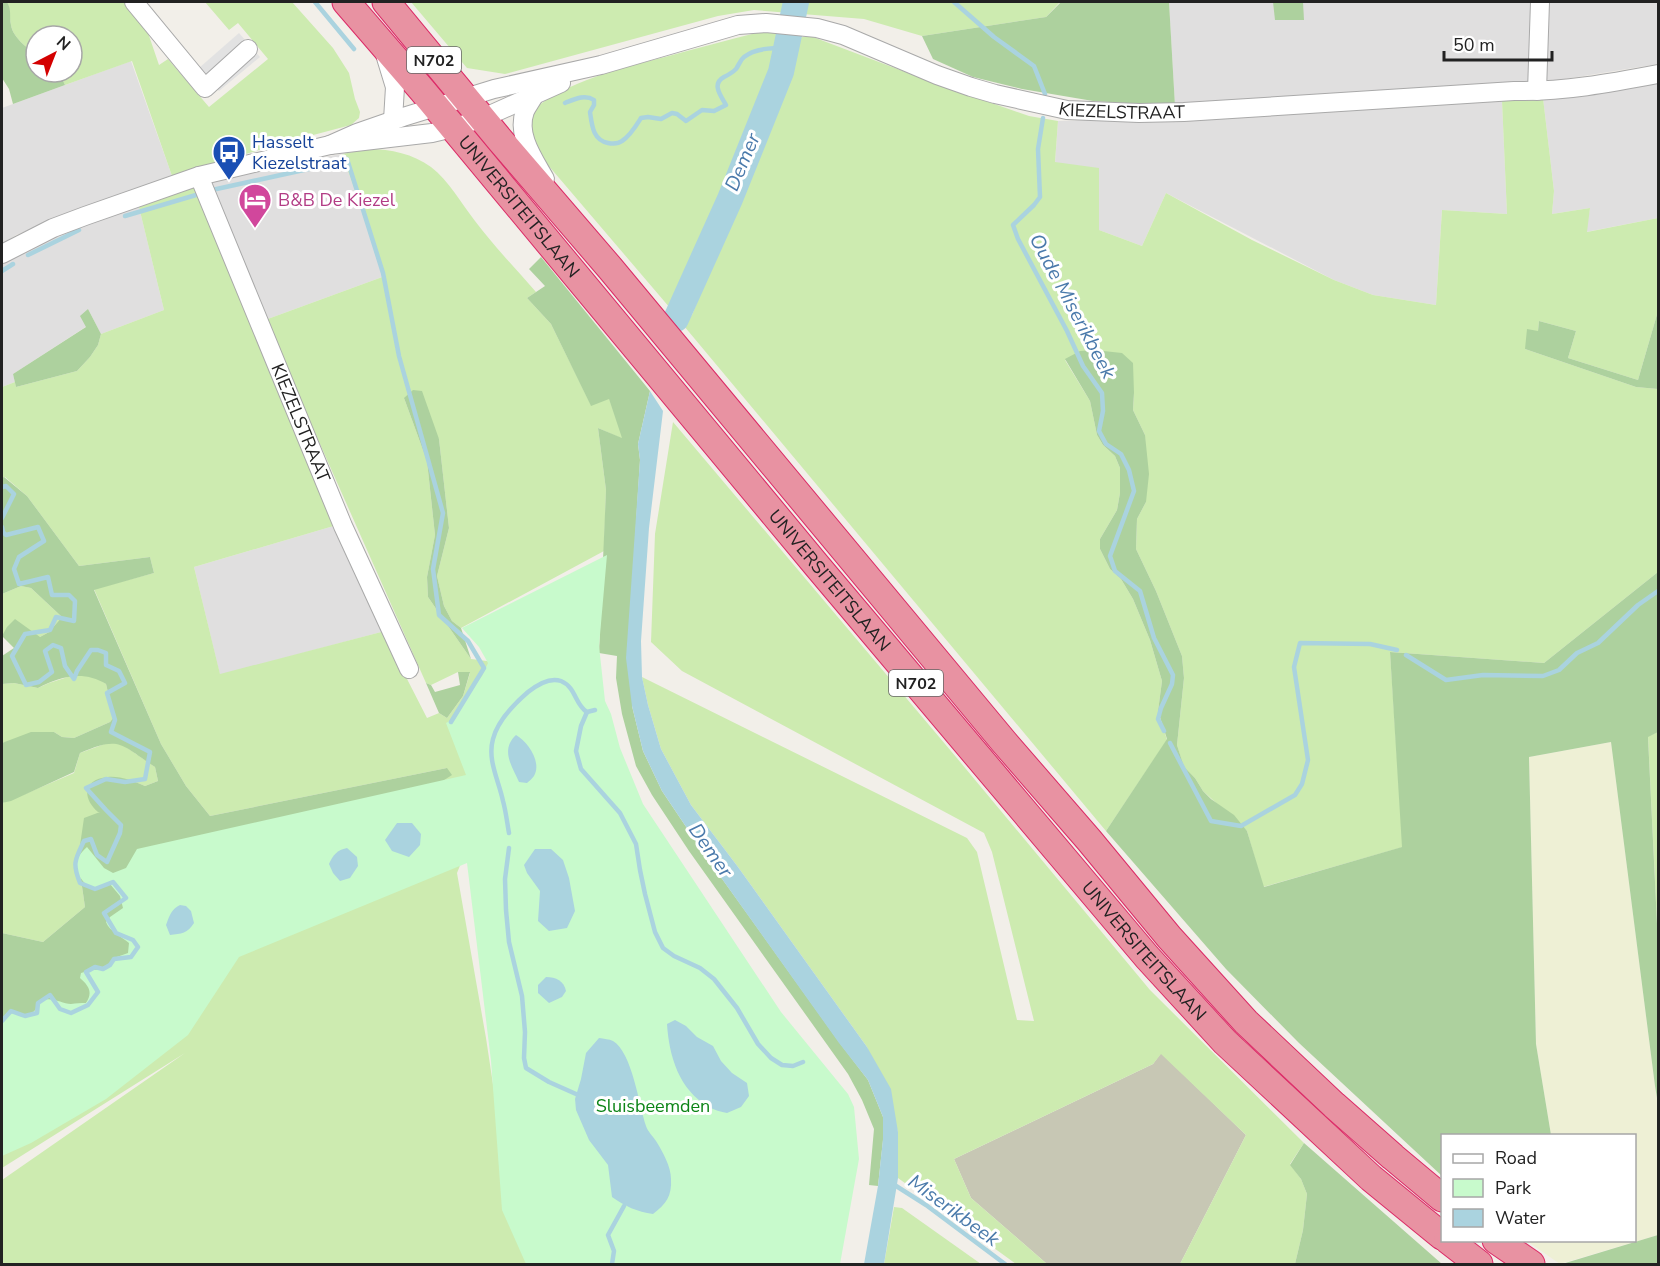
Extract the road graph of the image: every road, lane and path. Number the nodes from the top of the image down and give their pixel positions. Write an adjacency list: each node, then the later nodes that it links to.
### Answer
1 (134, 2): 6 (street)
2 (346, 2): 5 (highway, UNIVERSITEITSLAAN / N702)
3 (386, 2): 11 (highway, UNIVERSITEITSLAAN / N702)
4 (1540, 2): 9 (street)
5 (381, 43): 12 (highway, UNIVERSITEITSLAAN / N702); 14 (street)
6 (248, 49)
7 (601, 65): 9 (street, KIEZELSTRAAT); 10 (street, KIEZELSTRAAT); 11 (street, KIEZELSTRAAT)
8 (1659, 74): 9 (street, KIEZELSTRAAT)
9 (1537, 91)
10 (535, 94): 13 (street, KIEZELSTRAAT); 17 (street)
11 (466, 97): 12 (street, KIEZELSTRAAT); 13 (highway, UNIVERSITEITSLAAN / N702)
12 (445, 118): 13 (street, KIEZELSTRAAT); 14 (street, KIEZELSTRAAT); 15 (street, KIEZELSTRAAT); 20 (highway, UNIVERSITEITSLAAN / N702)
13 (483, 118): 17 (highway, UNIVERSITEITSLAAN / N702)
14 (393, 120): 15 (street, KIEZELSTRAAT)
15 (330, 146): 16 (street, KIEZELSTRAAT)
16 (199, 176): 18 (street, KIEZELSTRAAT); 21 (street, KIEZELSTRAAT)
17 (561, 209): 19 (highway, UNIVERSITEITSLAAN / N702)
18 (2, 254)
19 (841, 546): 20 (street); 22 (highway, UNIVERSITEITSLAAN / N702)
20 (818, 567): 23 (highway, UNIVERSITEITSLAAN / N702)
21 (409, 669)
22 (1441, 1195)
23 (1441, 1234)
24 (1499, 1242): 25 (highway)
25 (1531, 1264)

